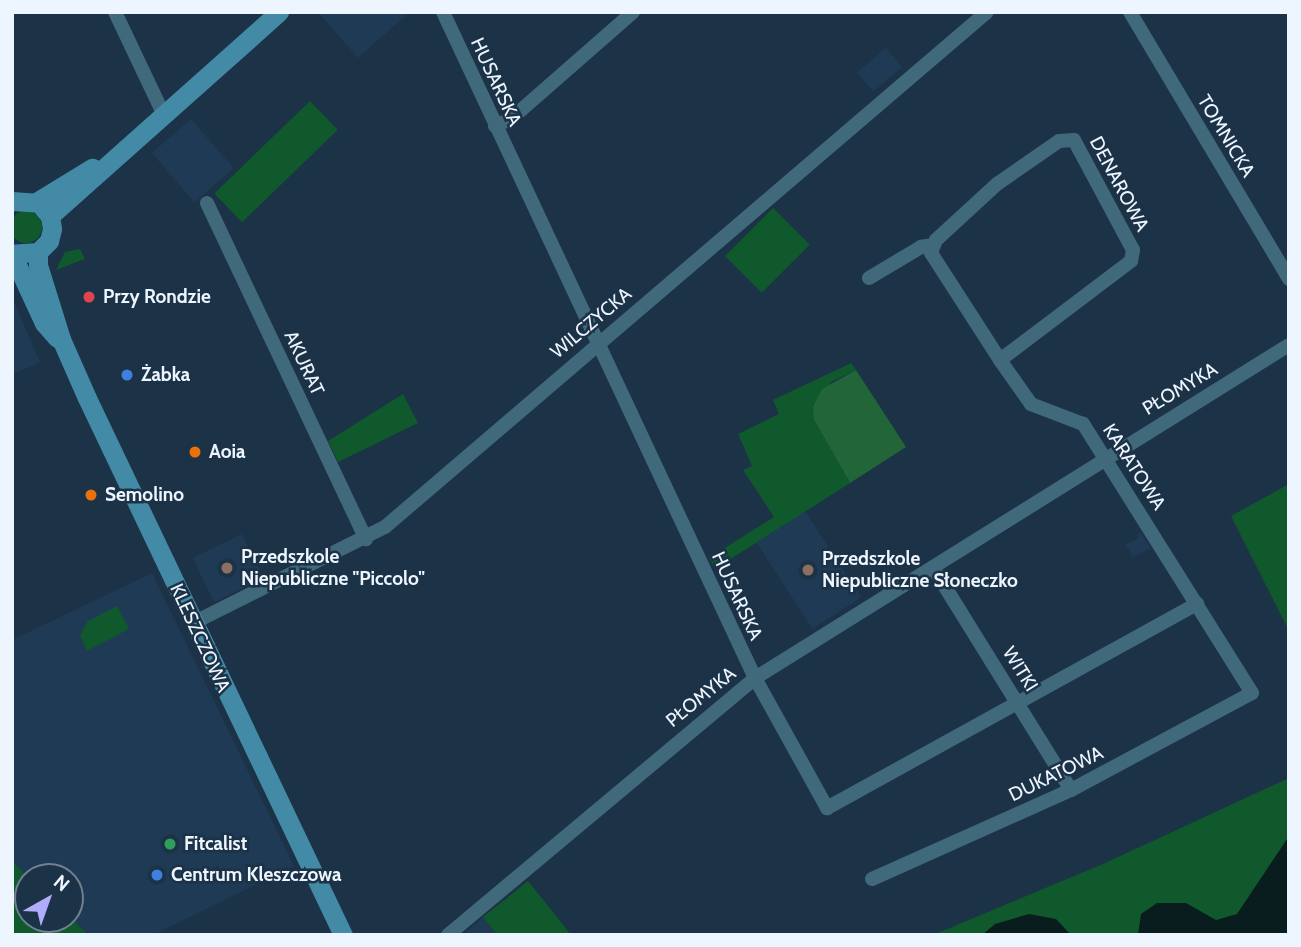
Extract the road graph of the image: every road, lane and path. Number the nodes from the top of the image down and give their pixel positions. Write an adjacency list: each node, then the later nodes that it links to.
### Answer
1 (116, 12): 7 (street)
2 (279, 12): 7 (main road)
3 (443, 12): 8 (street, HUSARSKA)
4 (633, 12): 8 (street)
5 (987, 12): 18 (street, WILCZYCKA)
6 (1130, 12): 16 (street, TOMNICKA)
7 (164, 115): 11 (main road)
8 (495, 126): 18 (street, HUSARSKA)
9 (12, 201): 11 (main road)
10 (207, 203): 22 (street, AKURAT)
11 (43, 209): 12 (main road)
12 (38, 252): 14 (main road); 17 (main road, KLESZCZOWA)
13 (933, 252): 15 (street, DENAROWA); 20 (street, KARATOWA); 20 (street, DENAROWA)
14 (12, 254): 17 (main road, KLESZCZOWA)
15 (869, 278)
16 (1289, 279)
17 (61, 339): 25 (main road, KLESZCZOWA)
18 (598, 343): 22 (street, WILCZYCKA); 26 (street, HUSARSKA)
19 (1289, 345): 21 (street, PŁOMYKA)
20 (1000, 360): 21 (street, KARATOWA)
21 (1106, 457): 23 (street, PŁOMYKA); 24 (street, KARATOWA)
22 (366, 539): 25 (street, WILCZYCKA)
23 (934, 569): 26 (street, PŁOMYKA); 28 (street, WITKI)
24 (1197, 604): 27 (street, KARATOWA); 28 (street, HUSARSKA)
25 (193, 623): 31 (main road, KLESZCZOWA)
26 (755, 678): 28 (street, HUSARSKA); 32 (street, PŁOMYKA)
27 (1252, 693): 29 (street, DUKATOWA)
28 (1019, 703): 29 (street, WITKI)
29 (1070, 790): 30 (street, DUKATOWA)
30 (872, 880)
31 (343, 935)
32 (448, 935)

